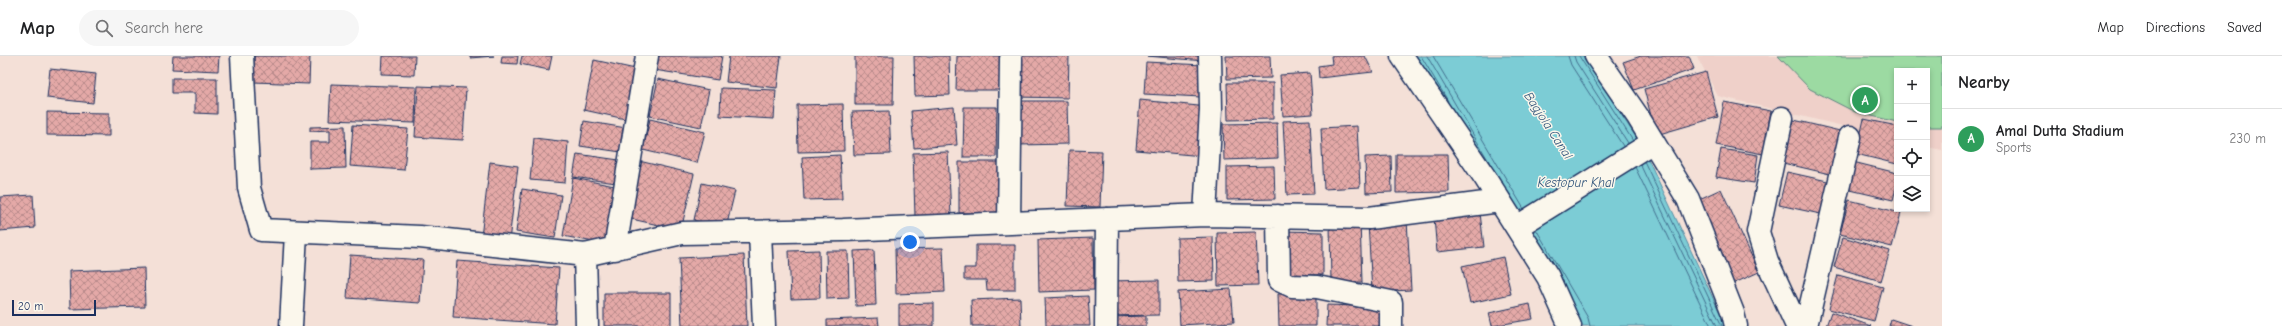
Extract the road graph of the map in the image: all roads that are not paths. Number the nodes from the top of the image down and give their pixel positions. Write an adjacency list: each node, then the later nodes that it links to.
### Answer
1 (242, 56): 17 (street)
2 (647, 56): 18 (street)
3 (1210, 56): 11 (street)
4 (1402, 56): 10 (street)
5 (1596, 56): 9 (street)
6 (1011, 59): 14 (street)
7 (1782, 118): 27 (street)
8 (1850, 136): 28 (street)
9 (1653, 142): 15 (street); 26 (street)
10 (1500, 201): 12 (street); 15 (street)
11 (1205, 215): 12 (street); 13 (street)
12 (1278, 216): 24 (street)
13 (1107, 219): 14 (street); 23 (street)
14 (1009, 223): 16 (street)
15 (1517, 227): 25 (street)
16 (760, 232): 18 (street); 22 (street)
17 (296, 233): 19 (street); 20 (street)
18 (614, 249): 19 (street)
19 (585, 255): 21 (street)
20 (291, 326)
21 (587, 326)
22 (764, 326)
23 (1106, 326)
24 (1391, 326)
25 (1570, 326)
26 (1736, 326)
27 (1797, 326)
28 (1806, 326)

